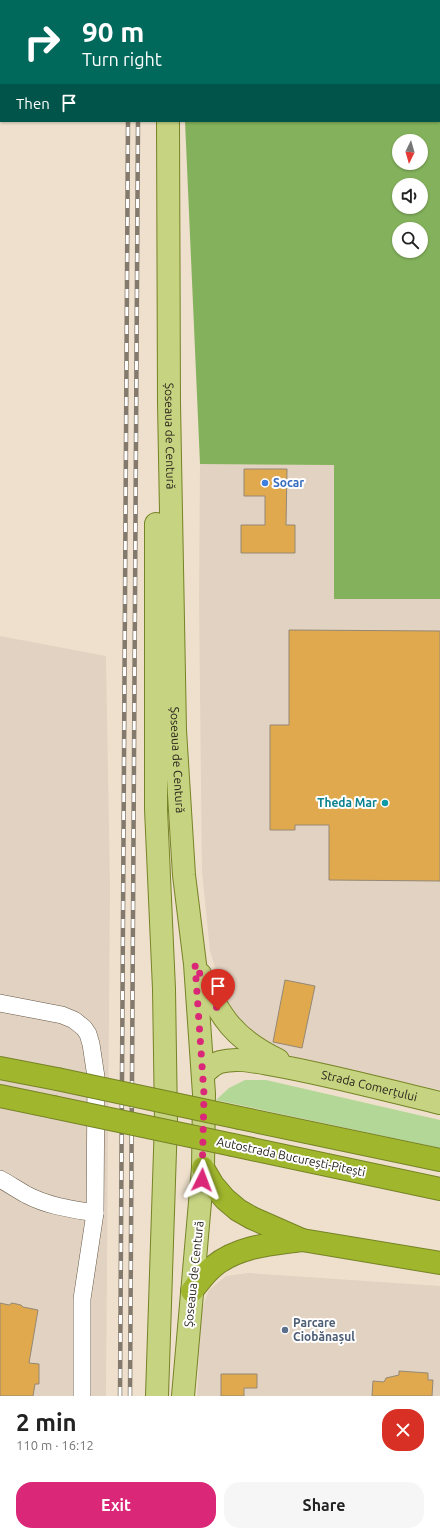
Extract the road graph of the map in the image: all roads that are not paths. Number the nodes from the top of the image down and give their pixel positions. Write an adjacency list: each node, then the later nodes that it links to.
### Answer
1 (153, 122): 19 (main road, Șoseaua de Centură)
2 (168, 122): 3 (main road, Șoseaua de Centură)
3 (195, 964): 6 (main road); 7 (main road, Șoseaua de Centură)
4 (0, 1003): 14 (street)
5 (0, 1068): 10 (highway, bridge)
6 (297, 1069): 7 (main road); 9 (main road, Strada Comerțului)
7 (203, 1074): 11 (main road, Șoseaua de Centură)
8 (0, 1096): 13 (highway, Autostrada București-Pitești, bridge)
9 (440, 1103)
10 (440, 1160)
11 (203, 1168): 15 (highway); 17 (main road, Șoseaua de Centură)
12 (0, 1179): 14 (street)
13 (440, 1189)
14 (95, 1212): 18 (street)
15 (302, 1240): 16 (highway); 17 (highway)
16 (440, 1263)
17 (192, 1291): 20 (main road, Șoseaua de Centură)
18 (82, 1396)
19 (157, 1396)
20 (183, 1396)

